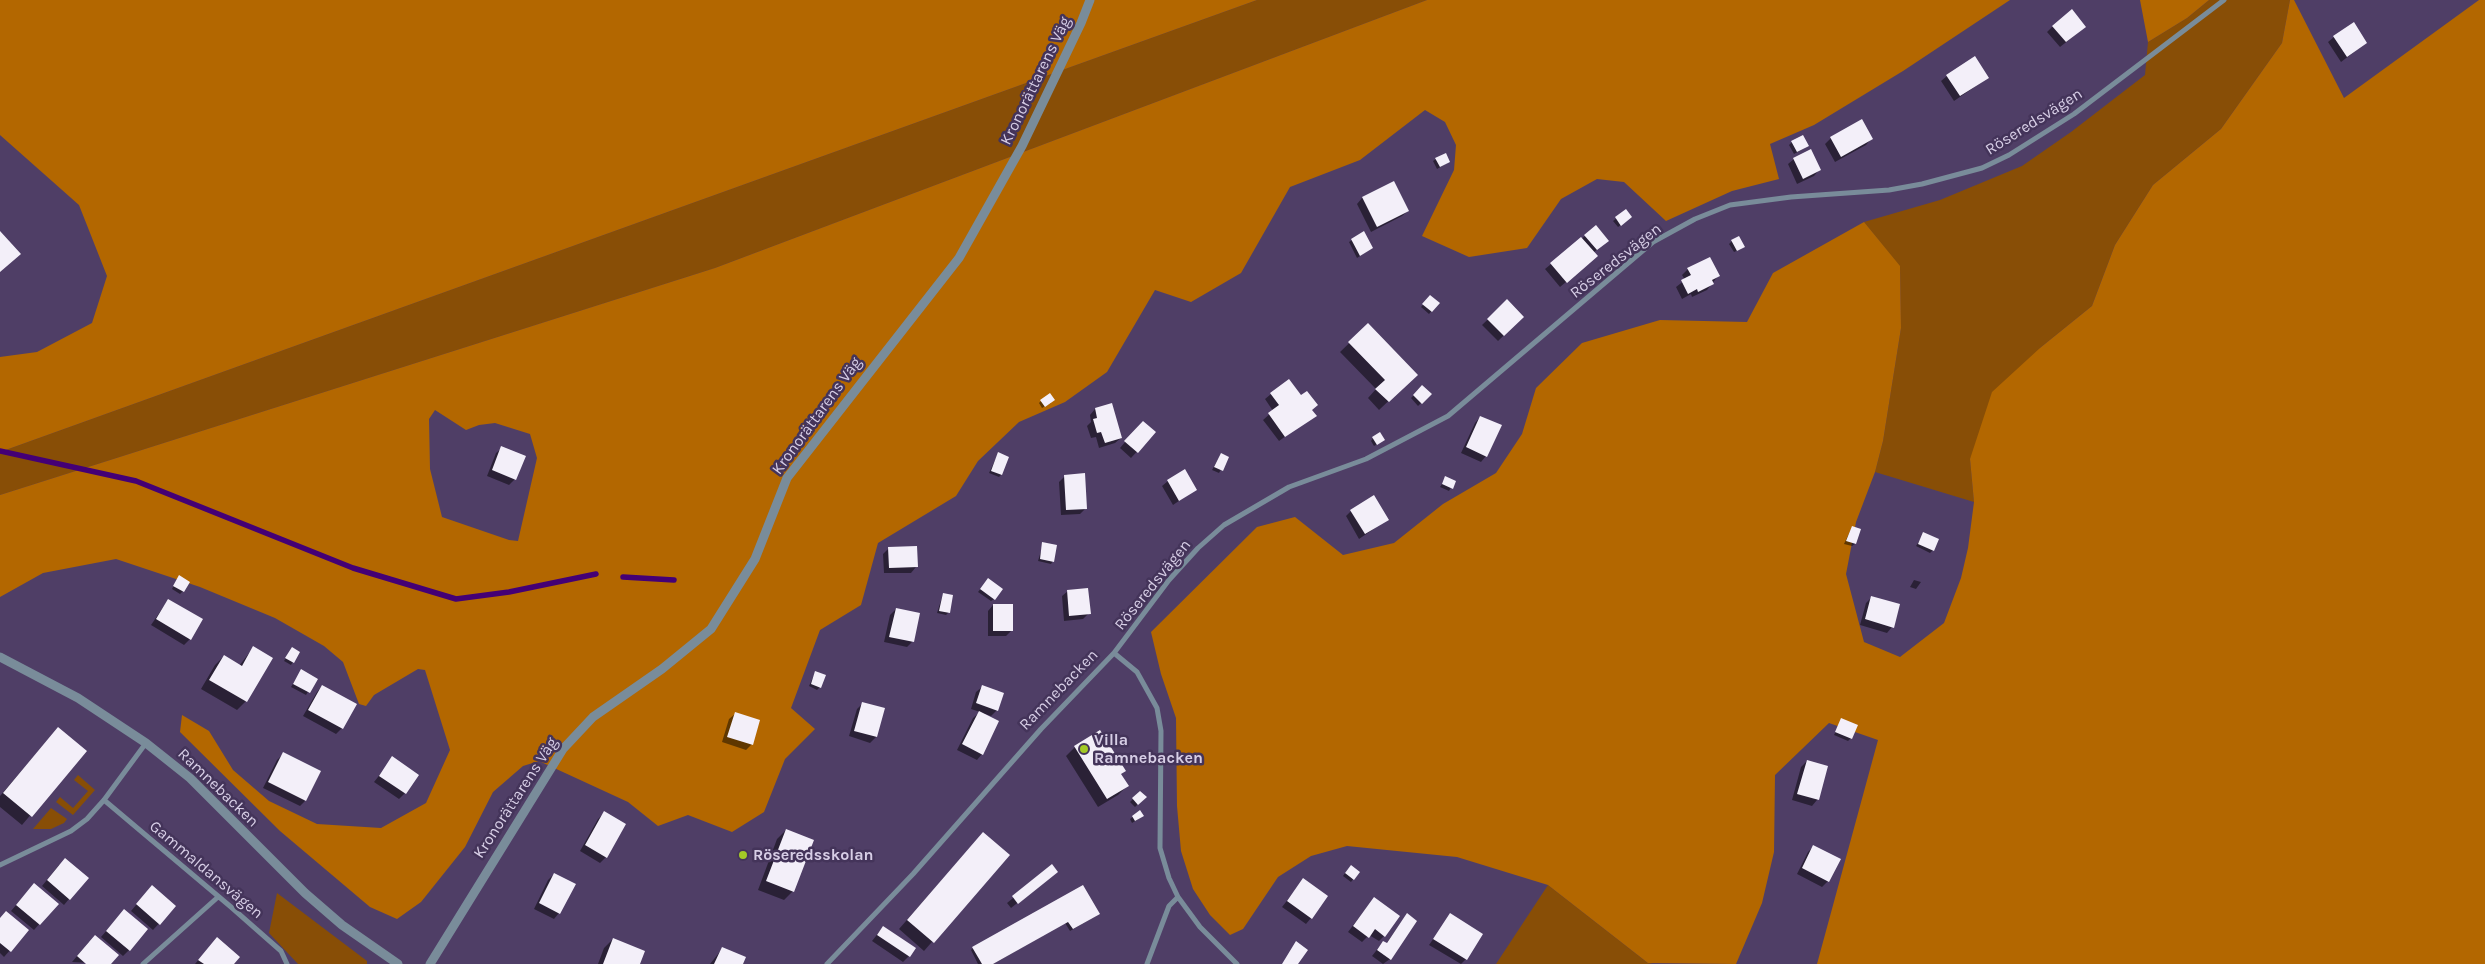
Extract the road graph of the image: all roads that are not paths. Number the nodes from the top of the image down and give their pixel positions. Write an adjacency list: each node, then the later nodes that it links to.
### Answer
1 (1090, 0): 13 (street, Kronorättarens Väg)
2 (2224, 0): 3 (street, Röseredsvägen)
3 (1114, 653): 9 (street, Ramnebacken); 14 (street, Ramnebacken)
4 (0, 657): 5 (street, Ramnebacken)
5 (146, 743): 6 (street); 12 (street, Ramnebacken)
6 (104, 800): 7 (street); 8 (street, Gammaldansvägen)
7 (0, 865)
8 (218, 897): 10 (street); 11 (street, Gammaldansvägen)
9 (1178, 897): 15 (street); 16 (street, Ramnebacken)
10 (143, 964)
11 (287, 964)
12 (398, 964)
13 (430, 964)
14 (827, 964)
15 (1147, 964)
16 (1238, 964)

